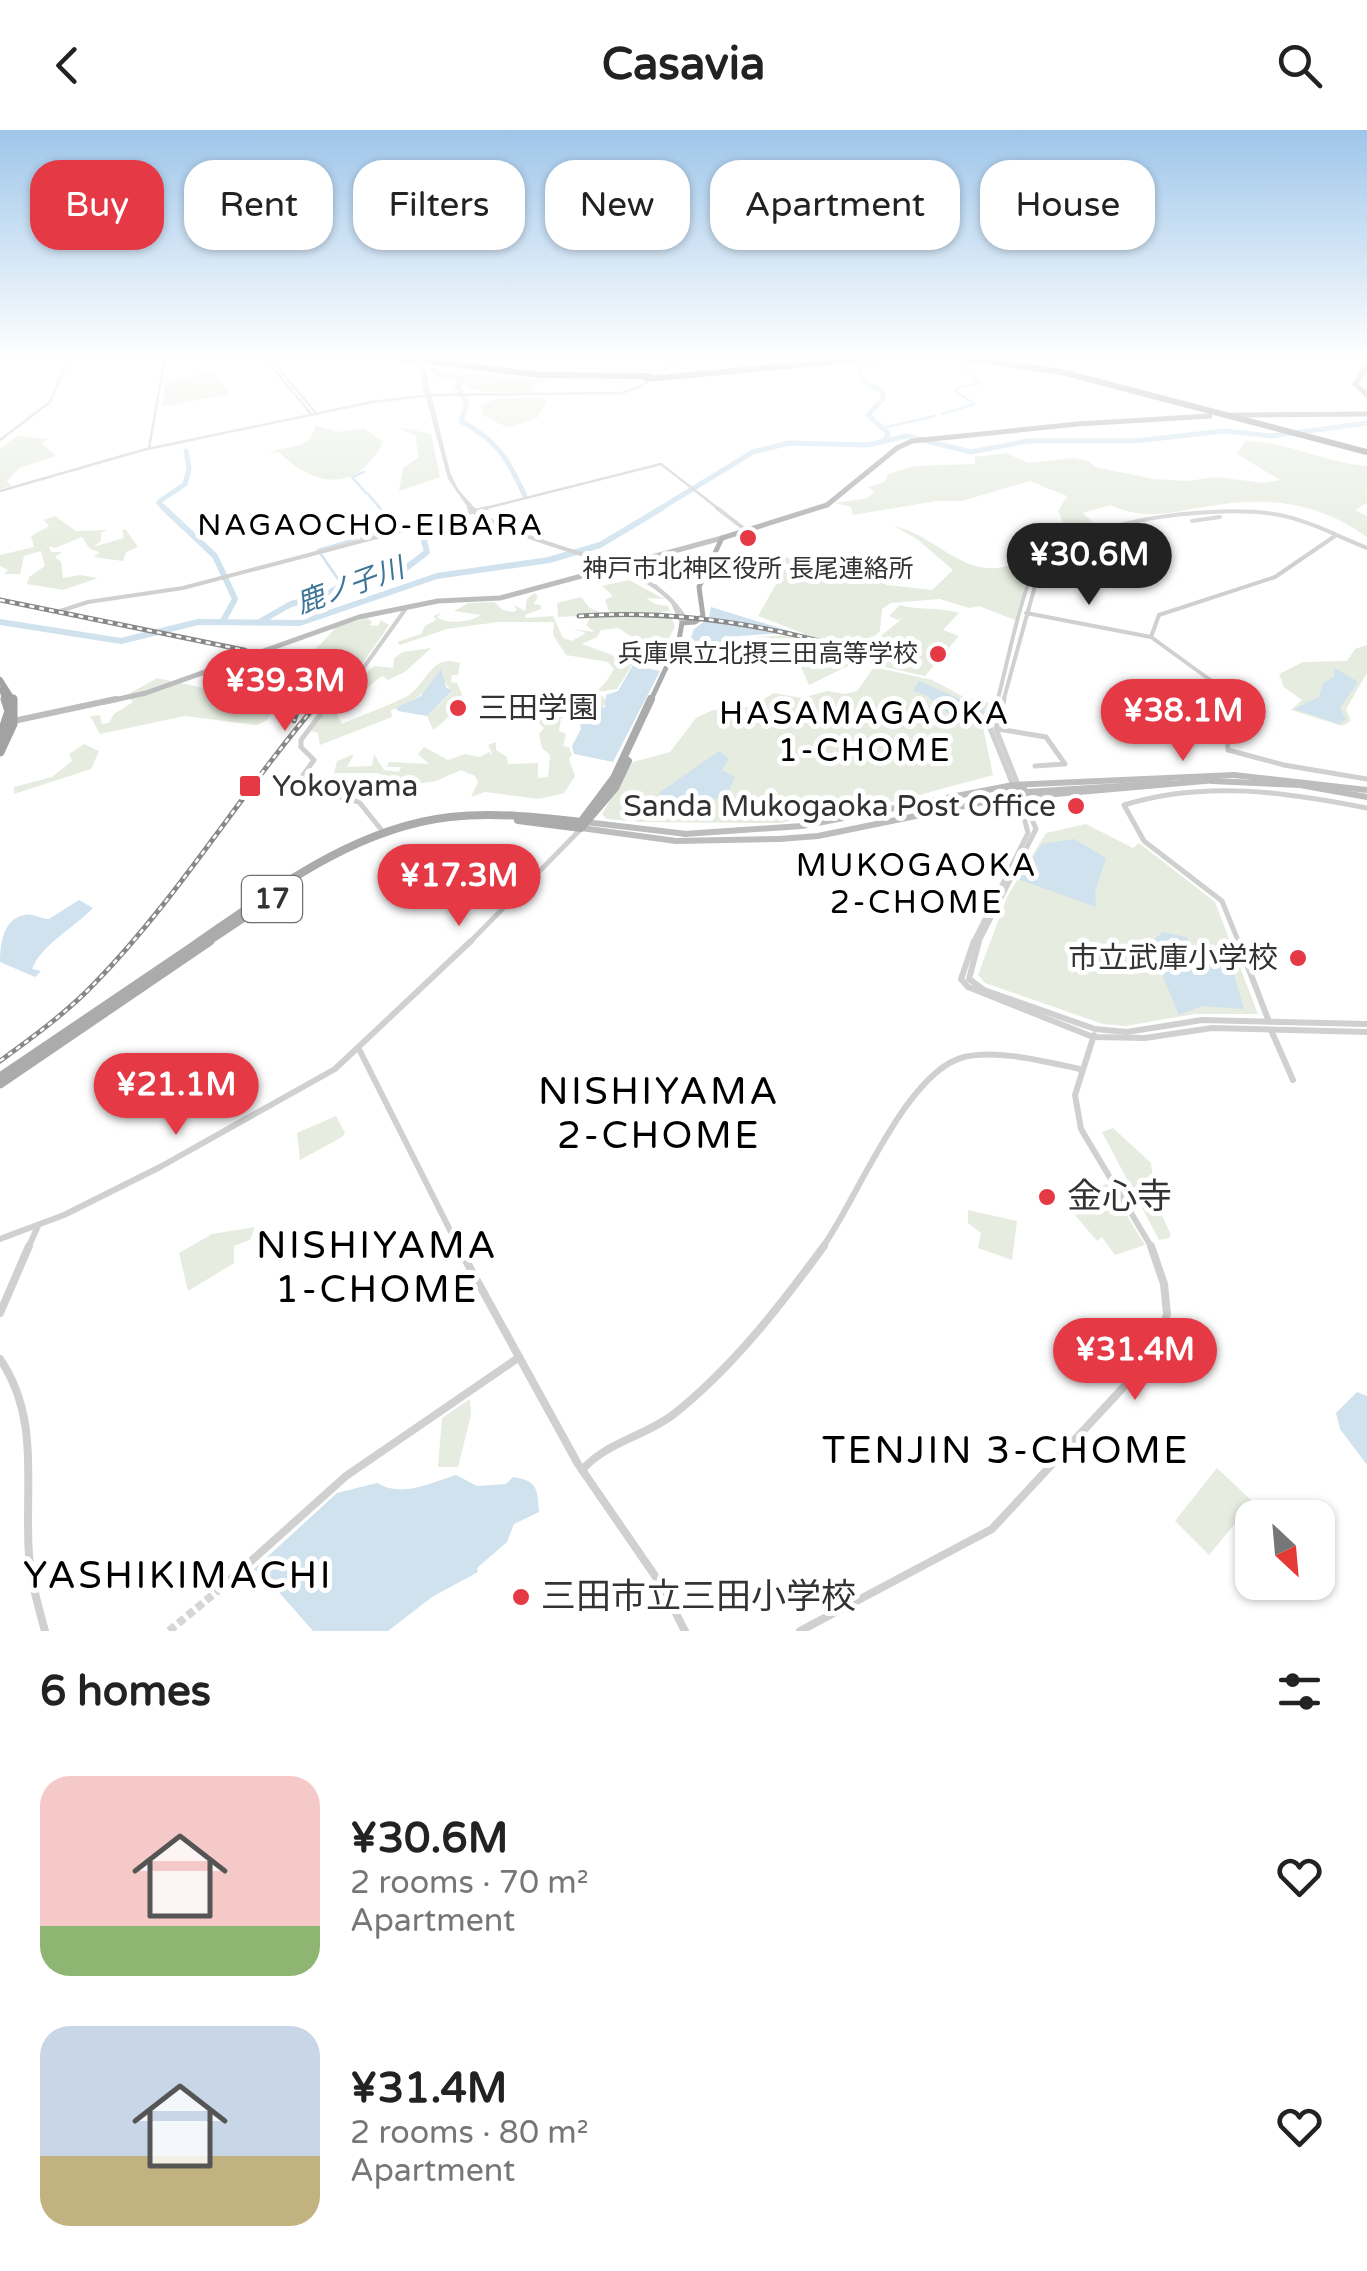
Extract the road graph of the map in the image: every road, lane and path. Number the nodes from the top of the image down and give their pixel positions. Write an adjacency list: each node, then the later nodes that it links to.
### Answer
1 (153, 427): 8 (street)
2 (250, 427): 8 (street)
3 (438, 427): 11 (street)
4 (1046, 427): 12 (main road)
5 (1262, 427): 7 (highway)
6 (1263, 427): 7 (highway)
7 (1279, 432): 9 (highway)
8 (149, 448): 10 (street)
9 (1367, 451)
10 (0, 491)
11 (473, 512): 12 (street); 16 (street); 18 (street)
12 (746, 531): 14 (main road)
13 (1334, 537): 15 (street); 19 (street); 21 (street)
14 (722, 538): 16 (main road); 20 (main road)
15 (1367, 550)
16 (606, 568): 17 (main road); 20 (street)
17 (407, 607): 23 (main road); 36 (street)
18 (57, 612)
19 (1024, 613): 21 (street); 24 (street)
20 (685, 623): 35 (main road)
21 (1151, 637): 33 (street)
22 (0, 684): 23 (highway)
23 (11, 722): 25 (highway); 26 (highway)
24 (993, 728): 27 (street); 32 (street)
25 (0, 738)
26 (0, 752)
27 (1035, 766)
28 (1191, 774): 29 (main road); 32 (main road); 33 (main road)
29 (1234, 776): 32 (main road); 33 (main road)
30 (1216, 780): 31 (main road); 32 (main road); 33 (main road)
31 (1188, 785): 32 (main road); 33 (main road)
32 (1018, 790): 35 (main road); 35 (main road); 41 (street)
33 (1367, 791)
34 (1367, 808): 37 (street)
35 (584, 824): 36 (main road, 17); 42 (street)
36 (385, 834): 45 (main road, 17)
37 (1268, 1021): 38 (street); 39 (street); 41 (street)
38 (1367, 1024)
39 (1271, 1029): 40 (street); 41 (street); 44 (street)
40 (1367, 1032)
41 (1094, 1033): 43 (street)
42 (360, 1051): 46 (street); 49 (street)
43 (1080, 1069): 51 (street); 55 (street)
44 (1293, 1080)
45 (0, 1081)
46 (38, 1226): 47 (street); 48 (street)
47 (0, 1240)
48 (0, 1313)
49 (518, 1358): 51 (street); 52 (street)
50 (0, 1359): 53 (street)
51 (582, 1470): 54 (street)
52 (221, 1588)
53 (45, 1631)
54 (685, 1631)
55 (800, 1631)

